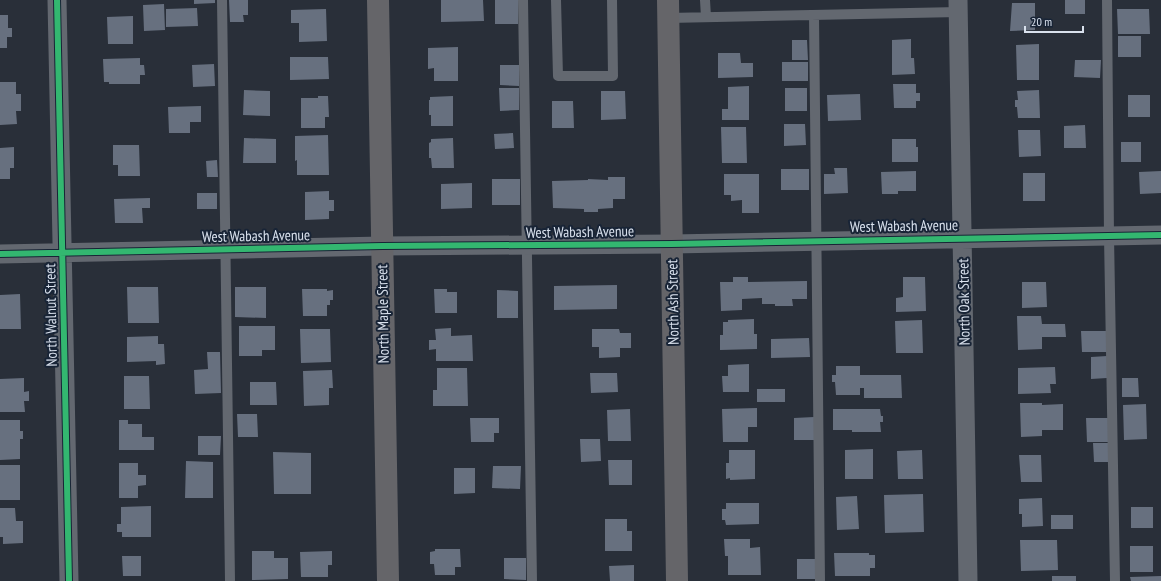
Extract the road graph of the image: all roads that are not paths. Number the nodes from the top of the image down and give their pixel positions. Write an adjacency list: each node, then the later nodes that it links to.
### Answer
1 (58, 0): 21 (street, North Walnut Street)
2 (222, 0): 20 (lane)
3 (378, 0): 19 (main road, North Maple Street)
4 (523, 0): 18 (lane)
5 (556, 0): 6 (lane)
6 (612, 0)
7 (705, 0): 12 (lane)
8 (1107, 0): 14 (lane)
9 (958, 6): 11 (lane); 15 (street, North Oak Street)
10 (668, 9): 12 (lane); 17 (main road, North Ash Street)
11 (814, 15): 12 (lane); 16 (lane)
12 (706, 17)
13 (1161, 235): 14 (street, West Wabash Avenue)
14 (1109, 236): 15 (street, West Wabash Avenue); 30 (lane)
15 (963, 238): 16 (street, West Wabash Avenue); 29 (street, North Oak Street)
16 (816, 241): 17 (street, West Wabash Avenue); 28 (lane)
17 (672, 244): 18 (street, West Wabash Avenue); 27 (main road, North Ash Street)
18 (527, 245): 19 (street, West Wabash Avenue); 26 (lane)
19 (382, 246): 20 (street, West Wabash Avenue); 25 (main road, North Maple Street)
20 (226, 250): 21 (street, West Wabash Avenue); 24 (lane)
21 (62, 253): 22 (street, West Wabash Avenue); 23 (street, North Walnut Street)
22 (0, 254)
23 (69, 581)
24 (230, 581)
25 (388, 581)
26 (532, 581)
27 (677, 581)
28 (820, 581)
29 (968, 581)
30 (1115, 581)

